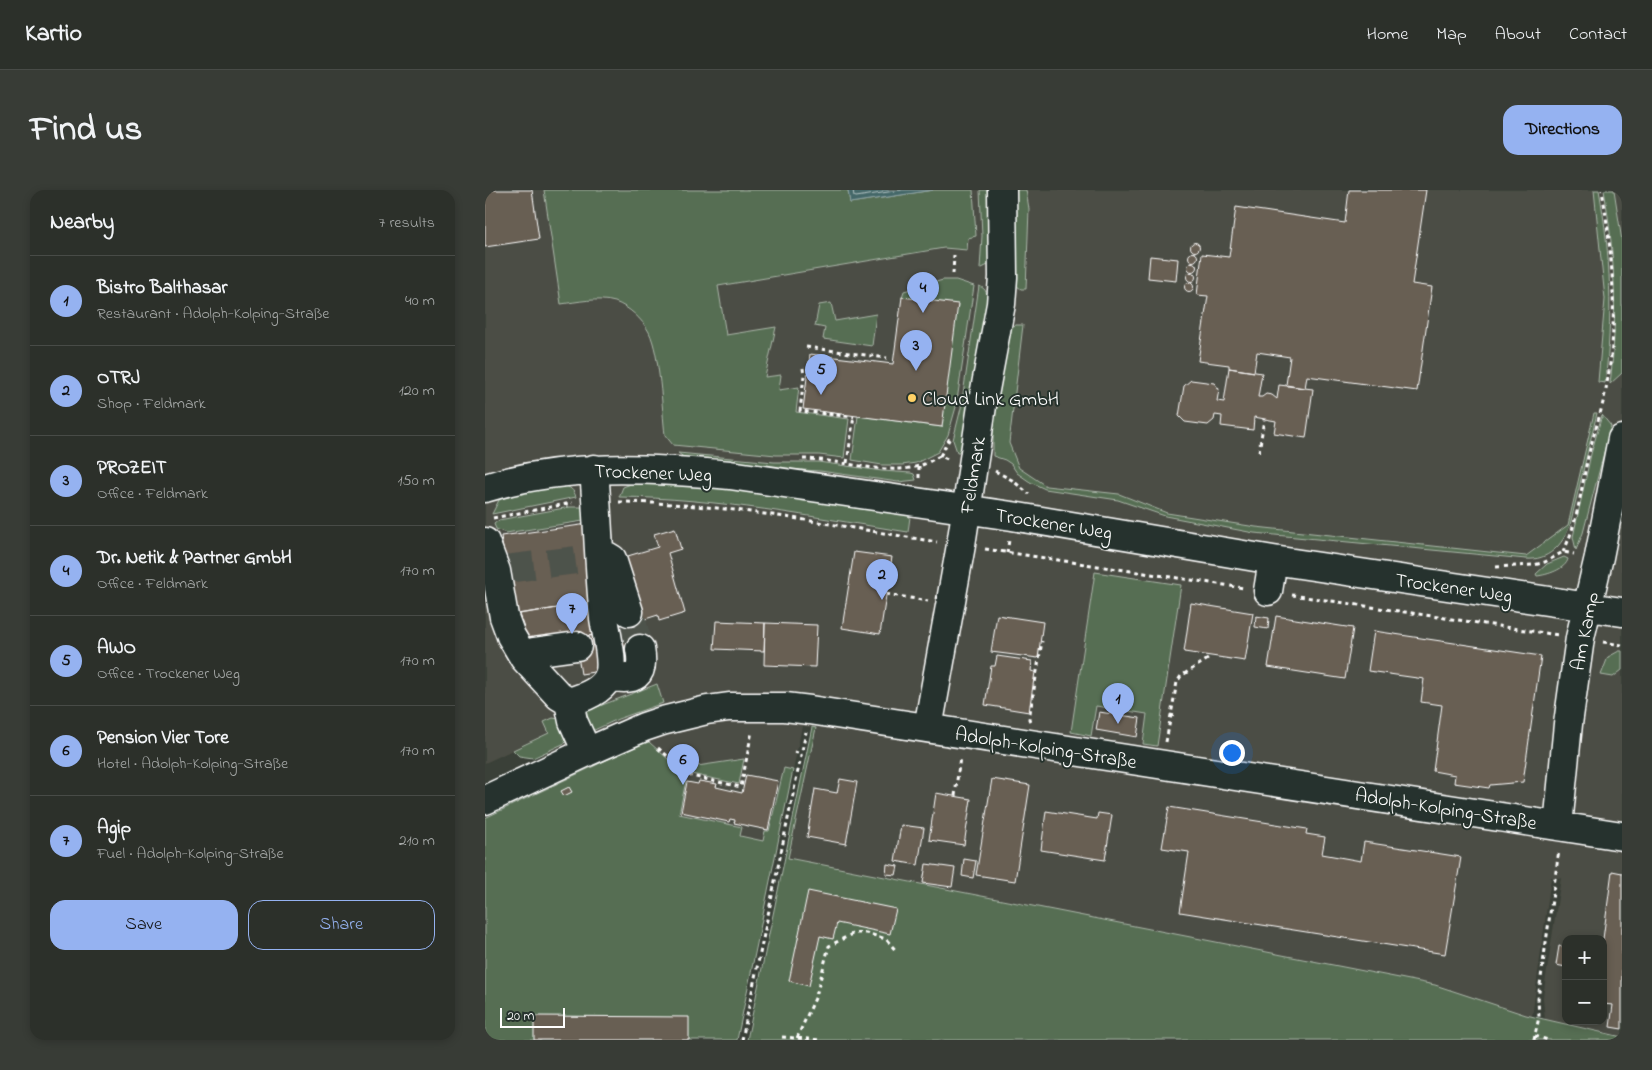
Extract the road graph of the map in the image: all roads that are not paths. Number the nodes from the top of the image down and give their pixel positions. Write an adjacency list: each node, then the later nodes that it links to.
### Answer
1 (1002, 190): 5 (street, Feldmark)
2 (1622, 439): 10 (street, Am Kamp)
3 (594, 469): 4 (street, Trockener Weg); 5 (street, Trockener Weg); 7 (street)
4 (485, 488)
5 (967, 509): 8 (street, Trockener Weg); 18 (street, Feldmark)
6 (488, 530): 15 (street)
7 (596, 557): 11 (street); 13 (street)
8 (1273, 560): 9 (street); 10 (street, Trockener Weg)
9 (1268, 591)
10 (1587, 606): 12 (street, Trockener Weg); 21 (street, Am Kamp)
11 (629, 612)
12 (1622, 612)
13 (593, 644): 15 (street); 16 (street)
14 (640, 649): 16 (street)
15 (524, 658): 17 (street)
16 (609, 676): 17 (street)
17 (569, 702): 19 (street)
18 (927, 728): 19 (street, Adolph-Kolping-Straße); 21 (street, Adolph-Kolping-Straße)
19 (587, 752): 20 (street, Adolph-Kolping-Straße)
20 (485, 800)
21 (1558, 826): 22 (street, Adolph-Kolping-Straße)
22 (1622, 836)

